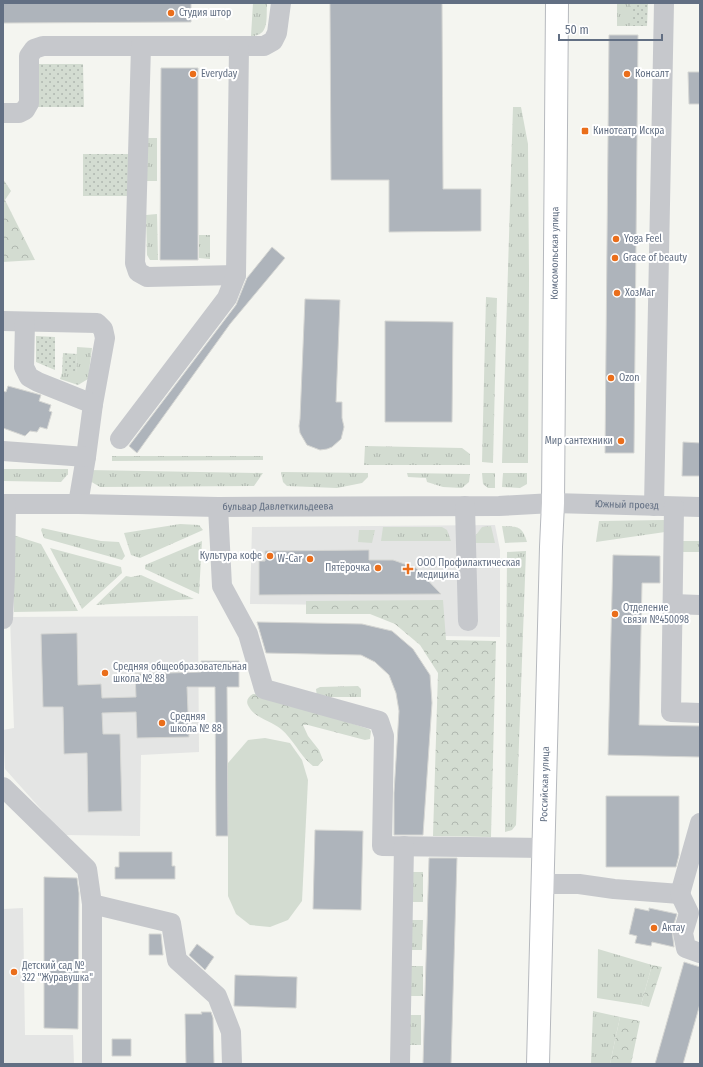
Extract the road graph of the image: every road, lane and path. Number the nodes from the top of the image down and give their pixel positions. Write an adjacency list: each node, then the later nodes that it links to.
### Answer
1 (281, 3): 5 (street)
2 (557, 3): 14 (main road, Комсомольская улица)
3 (664, 3): 18 (street)
4 (141, 46): 5 (street); 6 (street); 7 (street)
5 (239, 47): 7 (street)
6 (3, 113)
7 (236, 275): 11 (street)
8 (3, 321): 9 (street)
9 (25, 322): 10 (street); 10 (street)
10 (93, 404): 13 (street)
11 (120, 439)
12 (3, 451): 13 (street)
13 (86, 457): 16 (street)
14 (553, 503): 17 (street, бульвар Давлеткильдеева); 18 (street, Южный проезд); 31 (main road, Российская улица)
15 (4, 504): 16 (street, бульвар Давлеткильдеева); 22 (street)
16 (78, 504): 19 (street, бульвар Давлеткильдеева)
17 (465, 506): 19 (street, бульвар Давлеткильдеева); 26 (street)
18 (654, 506): 20 (street, Южный проезд)
19 (218, 507): 30 (street)
20 (674, 507): 21 (street, Южный проезд); 23 (street)
21 (700, 507)
22 (4, 544): 25 (street)
23 (673, 604): 24 (street); 27 (street)
24 (700, 605)
25 (3, 619)
26 (468, 621)
27 (700, 713)
28 (3, 787): 34 (street)
29 (700, 823): 33 (street)
30 (404, 846): 31 (street); 38 (street)
31 (544, 848): 32 (main road, Российская улица)
32 (543, 884): 33 (street); 39 (main road, Российская улица)
33 (680, 894): 35 (street)
34 (92, 904): 36 (street); 37 (street)
35 (700, 953)
36 (92, 1064)
37 (232, 1064)
38 (400, 1064)
39 (538, 1064)

